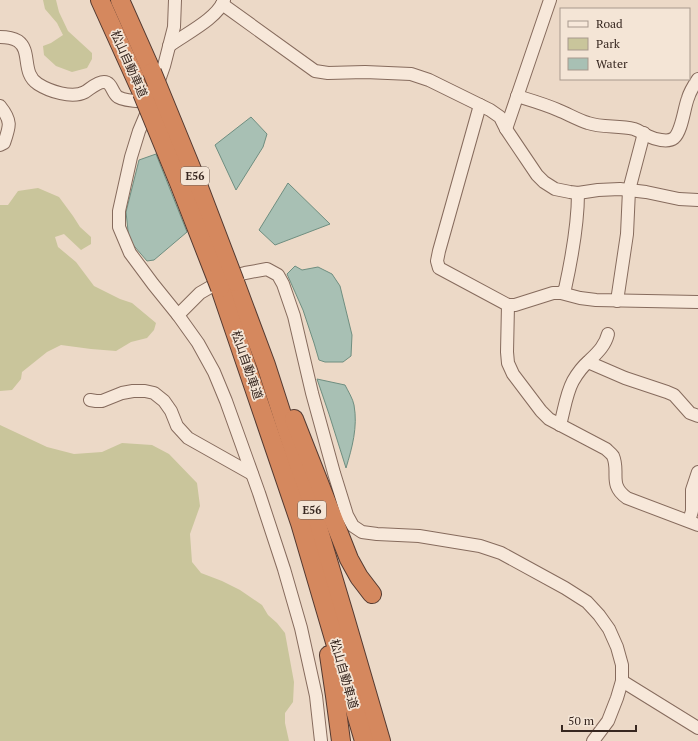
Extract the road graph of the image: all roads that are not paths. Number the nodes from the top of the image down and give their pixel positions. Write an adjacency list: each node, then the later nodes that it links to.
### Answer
1 (100, 0): 10 (highway, 松山自動車道 / E56)
2 (120, 0): 19 (highway, 松山自動車道 / E56, bridge)
3 (174, 0): 7 (street)
4 (550, 0): 9 (street)
5 (223, 2): 7 (street); 11 (street)
6 (0, 37): 10 (street)
7 (170, 46): 10 (street)
8 (698, 79): 14 (street)
9 (517, 96): 13 (street); 14 (street)
10 (147, 97): 19 (highway, 松山自動車道 / E56, bridge); 24 (street)
11 (480, 105): 13 (street); 23 (street)
12 (0, 106): 15 (street)
13 (506, 129): 17 (street)
14 (644, 133): 16 (street)
15 (0, 145)
16 (629, 190): 17 (street); 18 (street); 21 (street)
17 (578, 193): 20 (street)
18 (698, 200)
19 (228, 285): 30 (highway, 松山自動車道 / E56); 34 (highway); 40 (highway, 松山自動車道 / E56)
20 (561, 293): 21 (street); 23 (street)
21 (617, 300): 22 (street)
22 (698, 302)
23 (508, 305): 29 (street)
24 (178, 315): 32 (street); 35 (street)
25 (608, 334): 26 (street)
26 (588, 362): 28 (street); 29 (street)
27 (90, 400): 32 (street)
28 (698, 416)
29 (560, 425): 33 (street)
30 (270, 433): 38 (highway); 39 (highway, 松山自動車道 / E56)
31 (698, 472): 33 (street)
32 (252, 474): 37 (street)
33 (693, 523)
34 (372, 594)
35 (622, 681): 36 (street); 41 (street)
36 (698, 728)
37 (321, 741)
38 (340, 741)
39 (364, 741)
40 (381, 741)
41 (593, 741)

